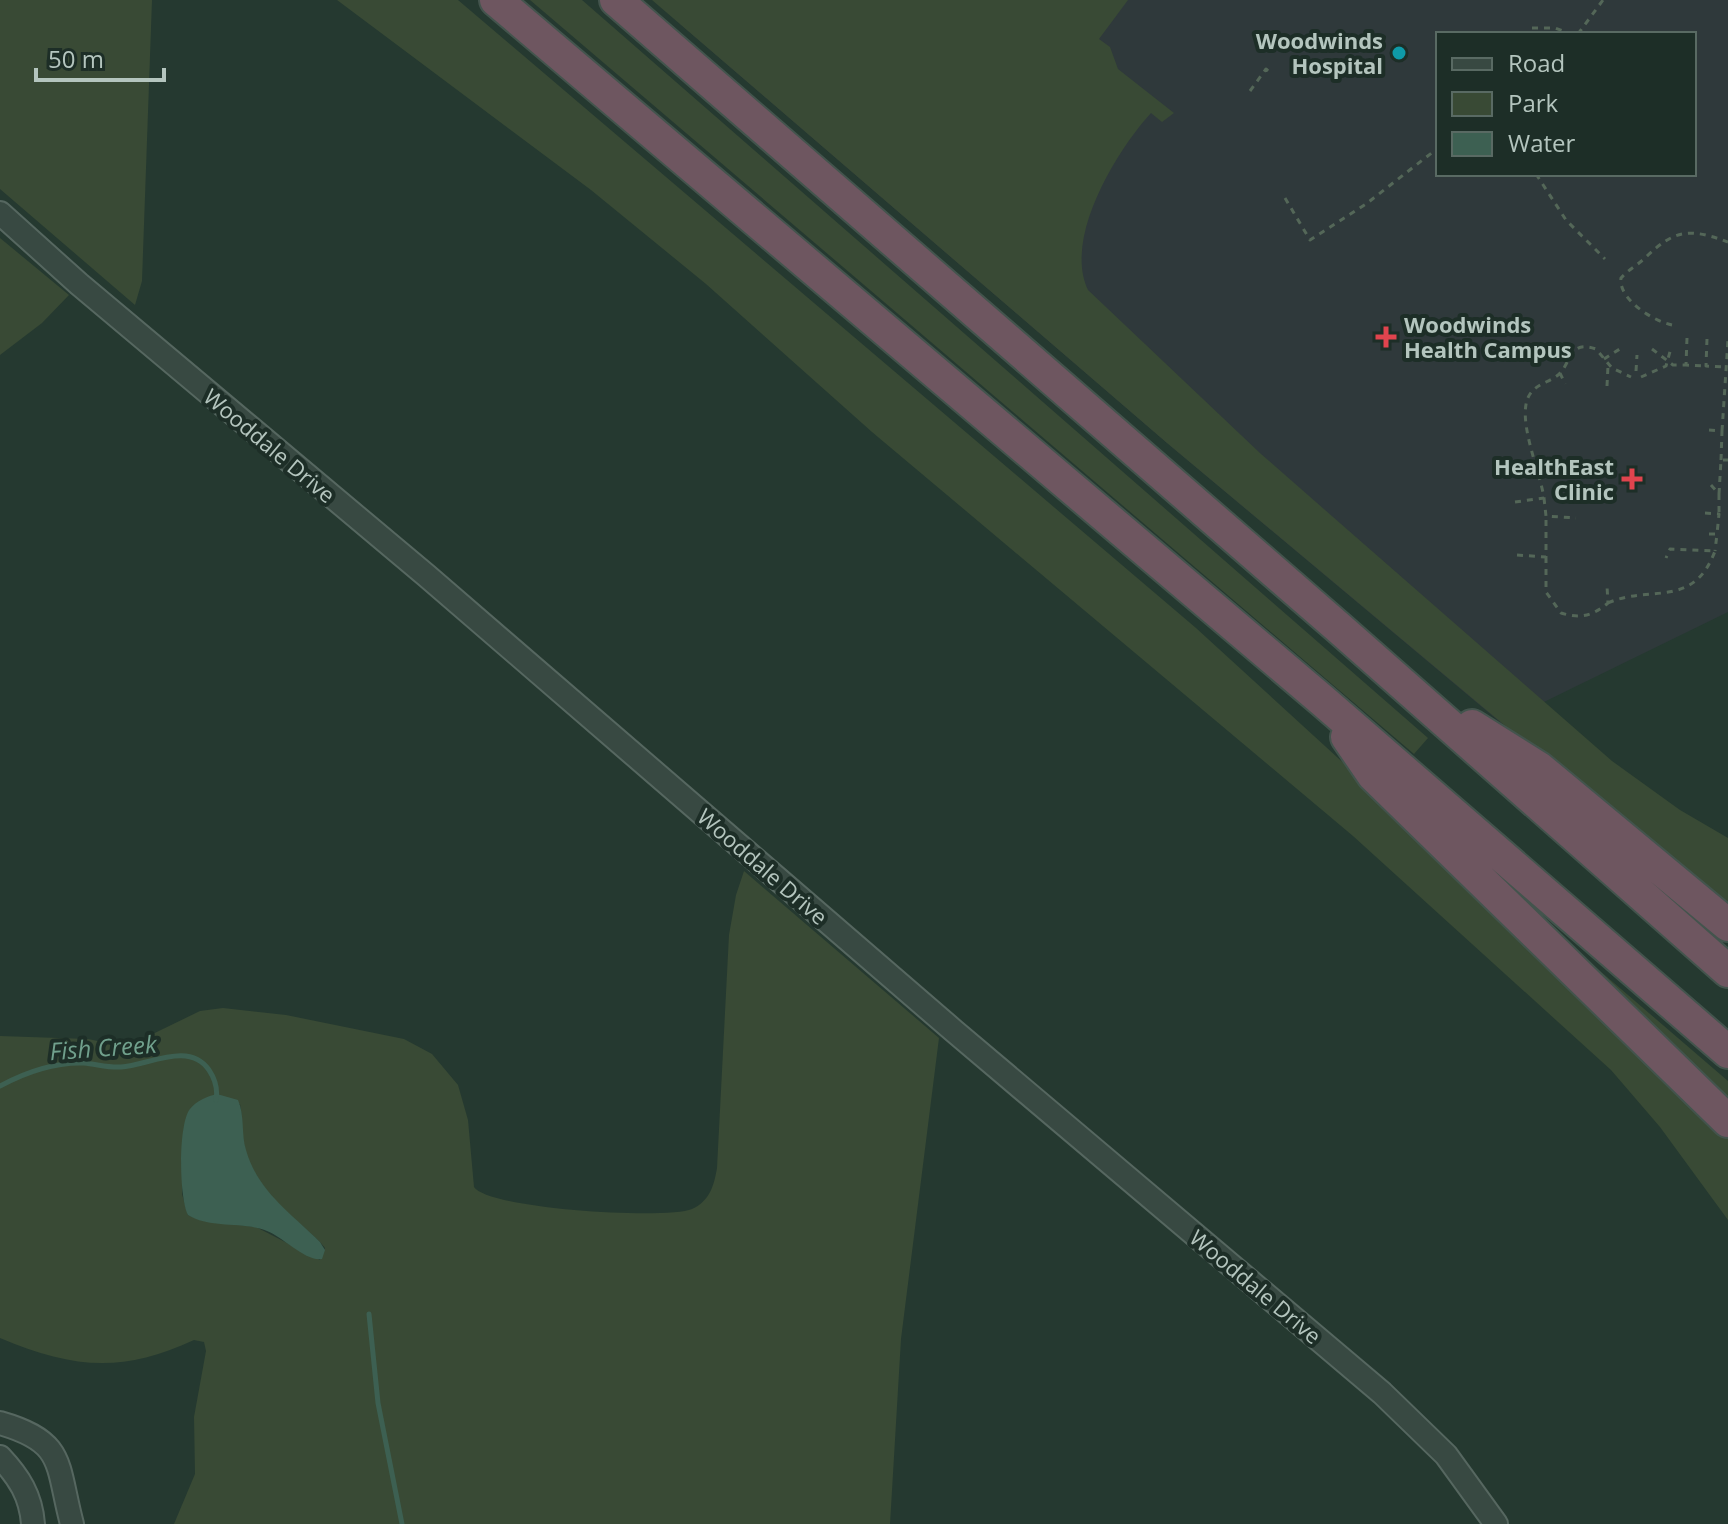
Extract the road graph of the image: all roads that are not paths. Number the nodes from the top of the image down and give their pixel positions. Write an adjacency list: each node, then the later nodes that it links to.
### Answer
1 (496, 0): 5 (highway)
2 (616, 0): 4 (highway)
3 (4, 218): 15 (street, Wooddale Drive)
4 (1390, 675): 6 (highway); 7 (highway)
5 (1323, 701): 8 (highway); 9 (highway)
6 (1728, 925)
7 (1728, 971)
8 (1728, 1052)
9 (1728, 1121)
10 (0, 1423): 12 (street)
11 (0, 1457): 13 (street)
12 (64, 1495): 13 (street); 14 (street)
13 (32, 1514)
14 (72, 1524)
15 (1496, 1524)

